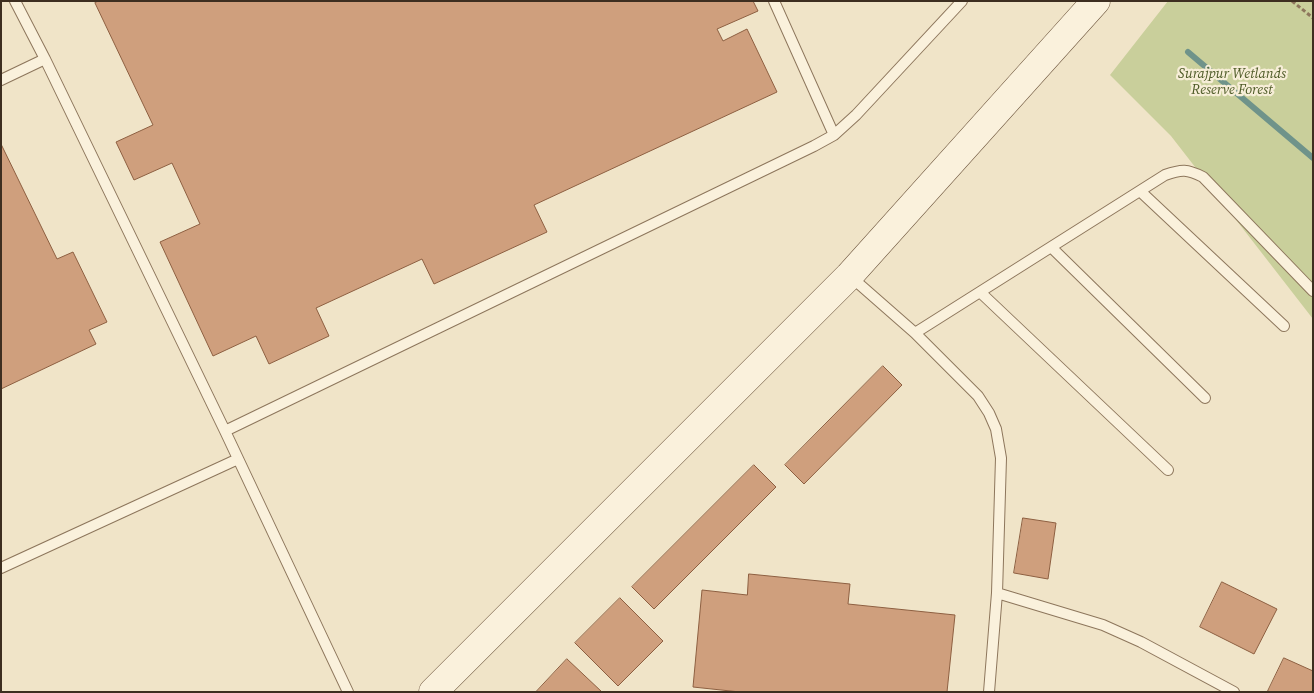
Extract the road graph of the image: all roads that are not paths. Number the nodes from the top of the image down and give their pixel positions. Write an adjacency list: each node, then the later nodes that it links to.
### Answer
1 (15, 1): 5 (lane)
2 (774, 1): 7 (lane)
3 (962, 1): 7 (lane)
4 (1096, 1): 10 (main road)
5 (46, 59): 6 (lane); 16 (lane)
6 (1, 80)
7 (834, 135): 16 (lane)
8 (1140, 191): 9 (lane); 11 (lane); 13 (lane)
9 (1051, 247): 12 (lane); 15 (lane)
10 (849, 276): 14 (lane); 22 (main road)
11 (1313, 291)
12 (980, 292): 14 (lane); 18 (lane)
13 (1284, 326)
14 (915, 332): 20 (lane)
15 (1205, 398)
16 (225, 431): 17 (lane)
17 (238, 459): 19 (lane); 21 (lane)
18 (1168, 470)
19 (1, 568)
20 (997, 592): 23 (lane); 24 (lane)
21 (348, 692)
22 (433, 692)
23 (989, 692)
24 (1234, 692)

